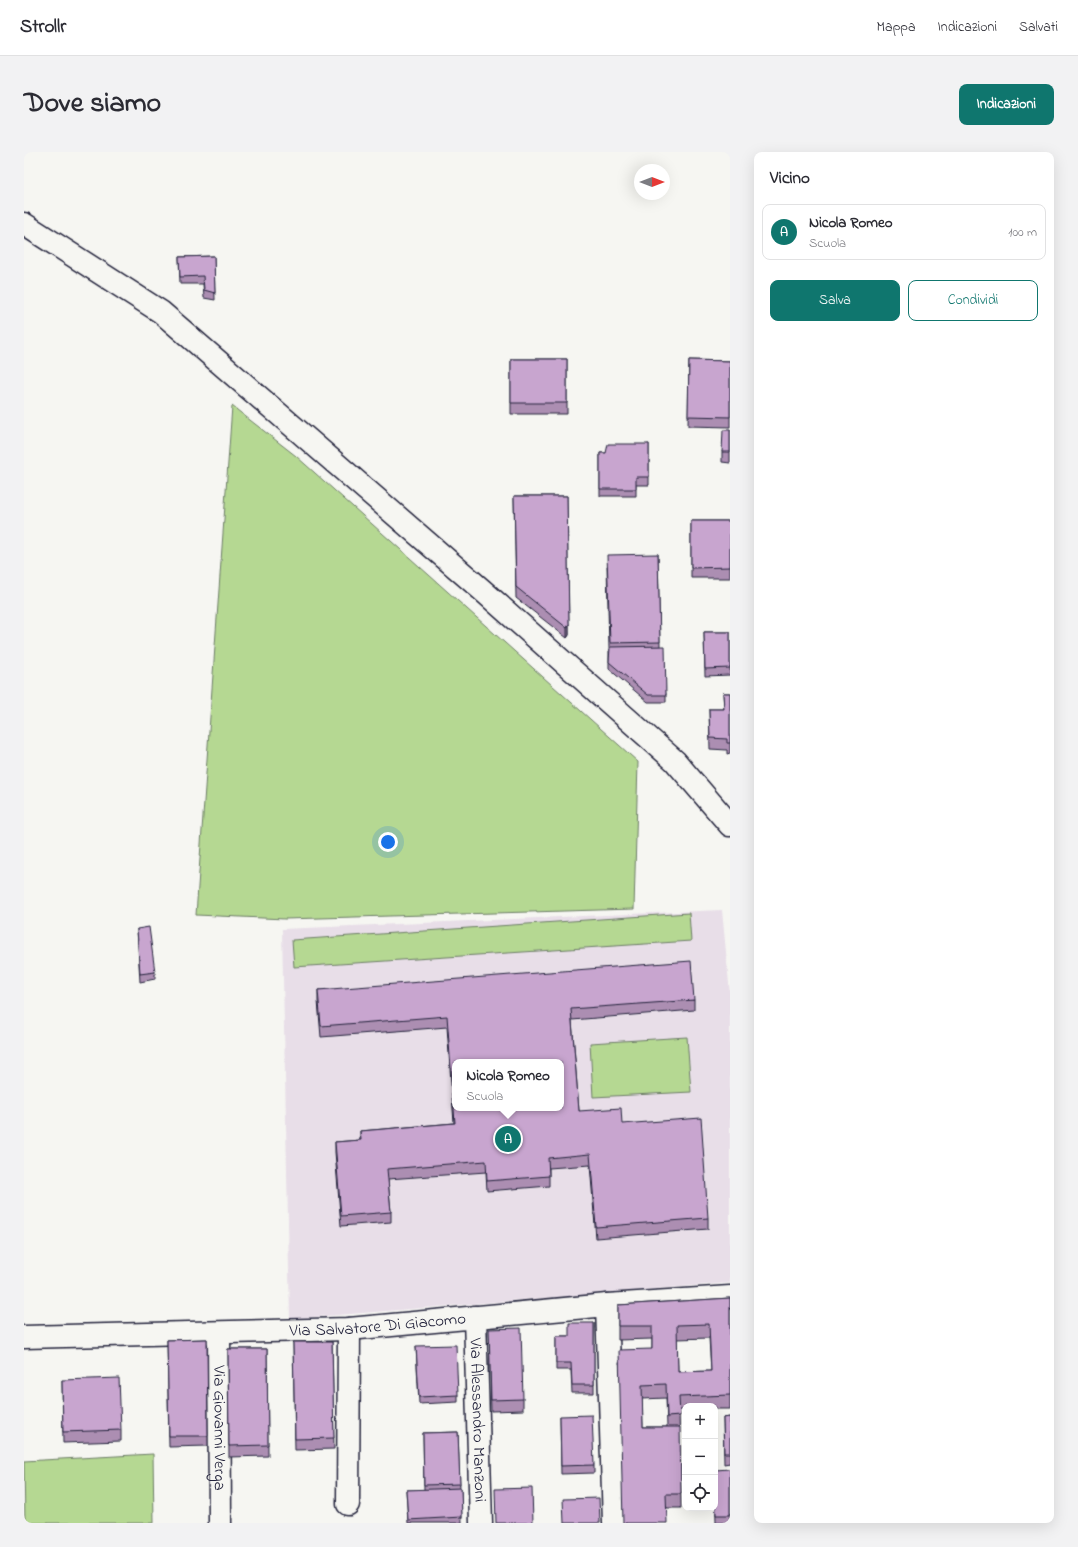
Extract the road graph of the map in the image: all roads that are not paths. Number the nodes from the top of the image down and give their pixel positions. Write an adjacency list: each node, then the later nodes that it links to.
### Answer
1 (24, 224): 2 (street)
2 (730, 825)
3 (730, 1297): 4 (street, Via Salvatore Di Giacomo)
4 (607, 1305): 5 (street, Via Salvatore Di Giacomo); 12 (street)
5 (475, 1317): 6 (street, Via Salvatore Di Giacomo); 11 (street, Via Alessandro Manzoni)
6 (349, 1329): 7 (street, Via Salvatore Di Giacomo); 9 (street)
7 (219, 1333): 8 (street, Via Salvatore Di Giacomo); 10 (street, Via Giovanni Verga)
8 (24, 1337)
9 (348, 1504)
10 (220, 1523)
11 (481, 1523)
12 (614, 1523)

